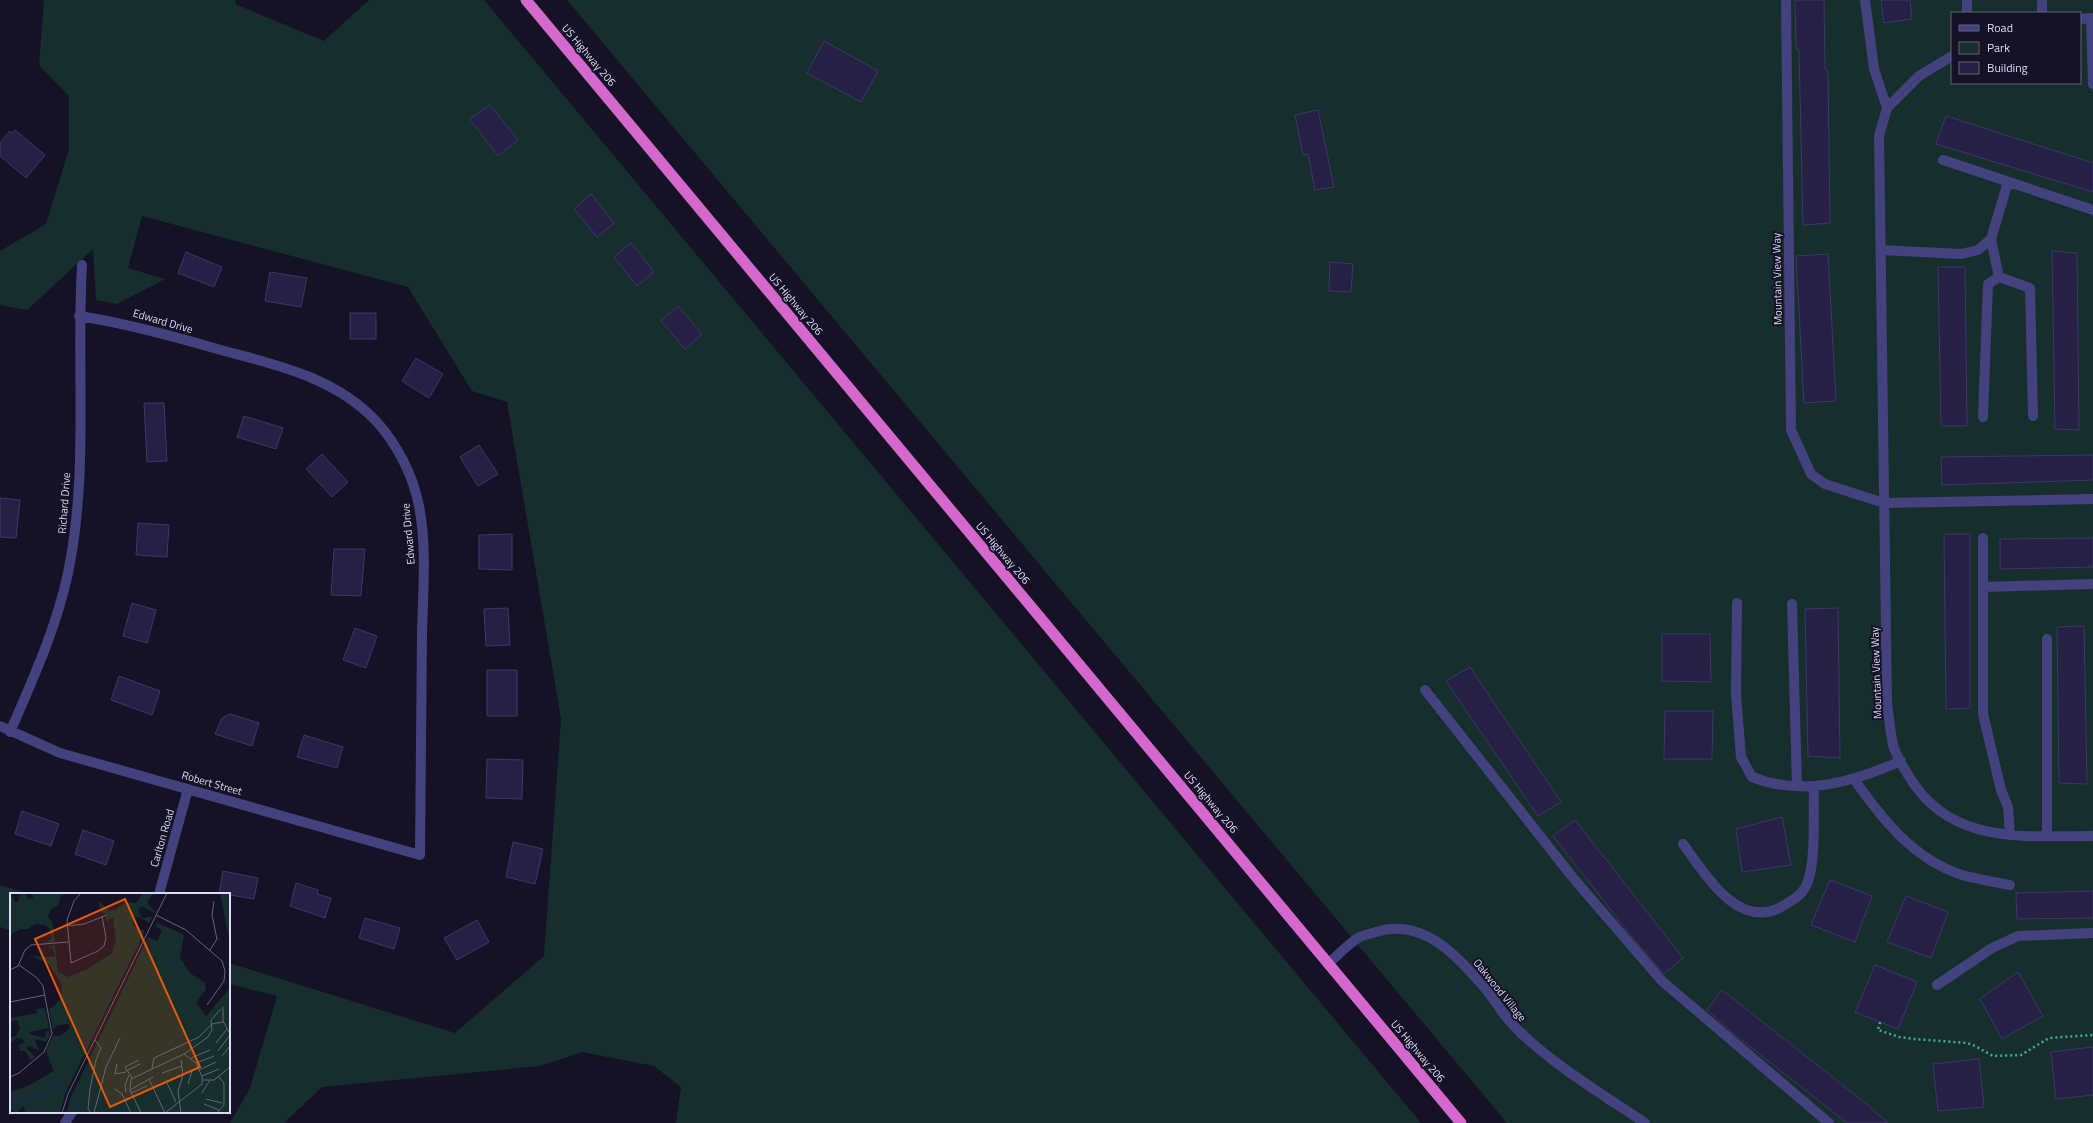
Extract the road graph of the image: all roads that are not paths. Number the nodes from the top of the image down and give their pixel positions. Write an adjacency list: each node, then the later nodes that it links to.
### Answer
1 (526, 0): 47 (highway, US Highway 206)
2 (1786, 0): 24 (street, Mountain View Way)
3 (1865, 0): 12 (street)
4 (1967, 0): 6 (street)
5 (2042, 0): 7 (street)
6 (1967, 12)
7 (2042, 12)
8 (2092, 18): 9 (street); 11 (street)
9 (2081, 19)
10 (1951, 57): 12 (street, Mountain View Way)
11 (2093, 84)
12 (1888, 108): 17 (street, Mountain View Way)
13 (1943, 160): 14 (street)
14 (2008, 182): 15 (street); 16 (street)
15 (2093, 210)
16 (1991, 239): 17 (street); 19 (street)
17 (1881, 250): 24 (street, Mountain View Way)
18 (82, 265): 20 (street, Richard Drive)
19 (1999, 277): 21 (street); 22 (street)
20 (79, 316): 33 (street, Richard Drive); 43 (street, Edward Drive)
21 (2033, 416)
22 (1983, 418)
23 (2093, 499): 24 (street, Mountain View Way)
24 (1884, 503): 34 (street, Mountain View Way)
25 (1983, 538): 27 (street)
26 (2093, 584): 27 (street)
27 (1983, 587): 39 (street)
28 (1737, 603): 36 (street)
29 (1792, 604): 36 (street)
30 (2048, 639): 40 (street)
31 (1425, 690): 53 (street)
32 (0, 726): 33 (street, Robert Street)
33 (10, 732): 38 (street, Robert Street)
34 (1901, 761): 35 (street); 39 (street, Mountain View Way)
35 (1854, 780): 37 (street); 44 (street)
36 (1797, 786): 37 (street)
37 (1814, 788): 42 (street)
38 (188, 789): 43 (street, Robert Street); 45 (street, Carlton Road)
39 (2010, 835): 40 (street, Mountain View Way)
40 (2047, 835): 41 (street, Mountain View Way)
41 (2093, 836)
42 (1683, 844)
43 (420, 856)
44 (2010, 885)
45 (159, 893)
46 (2093, 933): 48 (street)
47 (1328, 964): 51 (highway, US Highway 206); 52 (street, Oakwood Village)
48 (1937, 985)
49 (71, 1113): 50 (street)
50 (65, 1123)
51 (1461, 1123)
52 (1645, 1123)
53 (1829, 1123)

